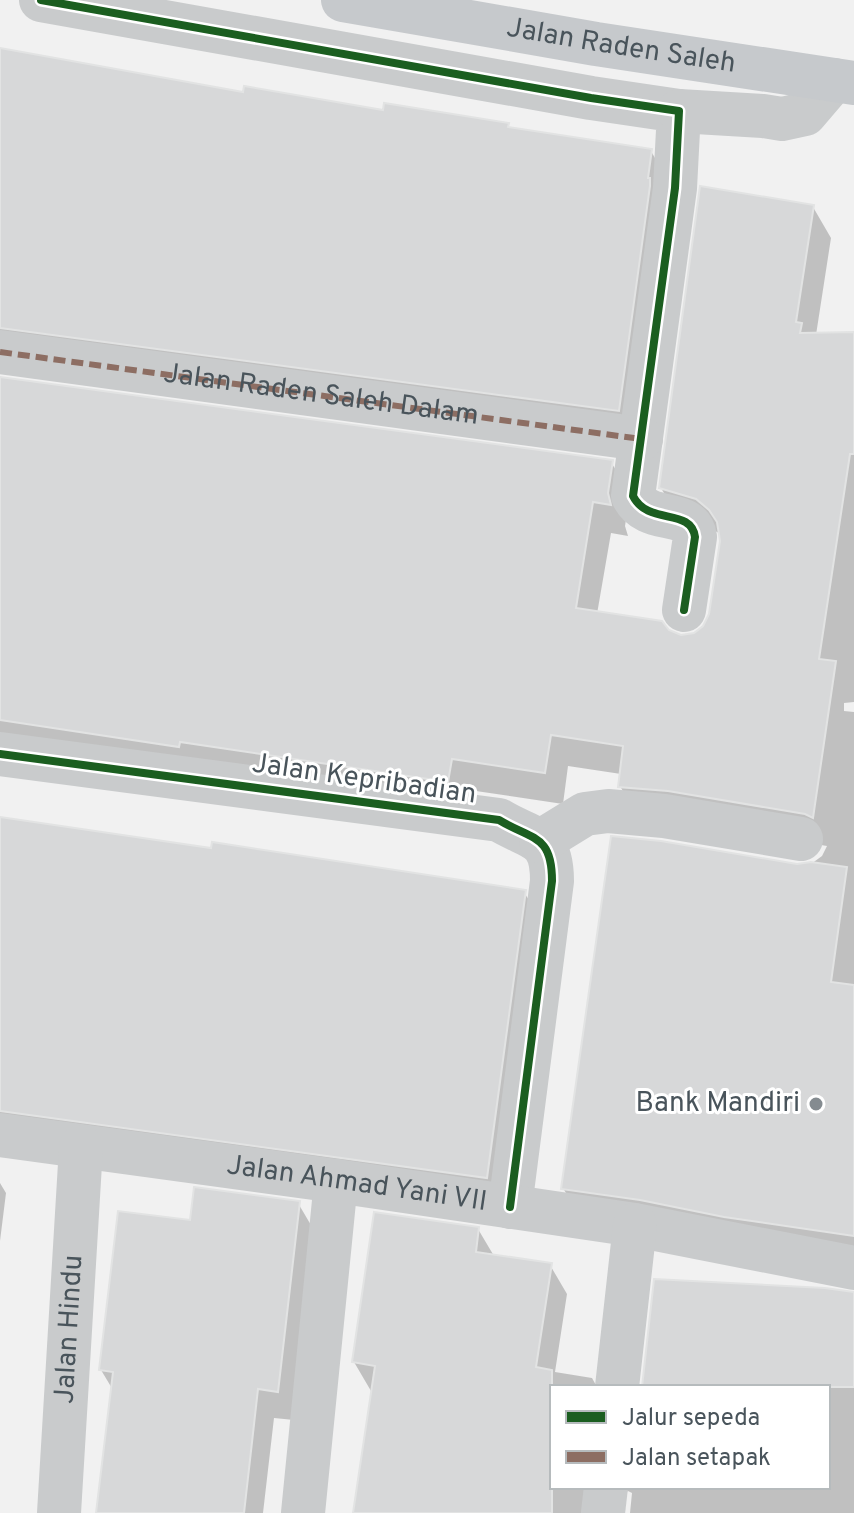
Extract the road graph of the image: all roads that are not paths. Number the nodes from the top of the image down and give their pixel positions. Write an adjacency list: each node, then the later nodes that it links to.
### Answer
1 (41, 0): 5 (street)
2 (343, 0): 3 (main road, Jalan Raden Saleh)
3 (596, 44): 4 (main road, Jalan Raden Saleh); 5 (street)
4 (844, 82): 6 (street)
5 (591, 98): 6 (street)
6 (679, 111): 8 (street)
7 (0, 352): 8 (street, Jalan Raden Saleh Dalam)
8 (641, 439): 9 (street)
9 (684, 610)
10 (0, 754): 12 (street, Jalan Kepribadian)
11 (801, 839): 12 (street)
12 (541, 841): 16 (street)
13 (0, 1135): 14 (street, Jalan Ahmad Yani VII)
14 (81, 1147): 15 (street, Jalan Ahmad Yani VII); 21 (street, Jalan Hindu)
15 (336, 1181): 16 (street, Jalan Ahmad Yani VII); 22 (street)
16 (510, 1207): 17 (street, Jalan Ahmad Yani VII)
17 (635, 1225): 18 (street, Jalan Ahmad Yani VII); 19 (street)
18 (854, 1268)
19 (617, 1385)
20 (606, 1489): 23 (street)
21 (59, 1513)
22 (303, 1513)
23 (603, 1513)

